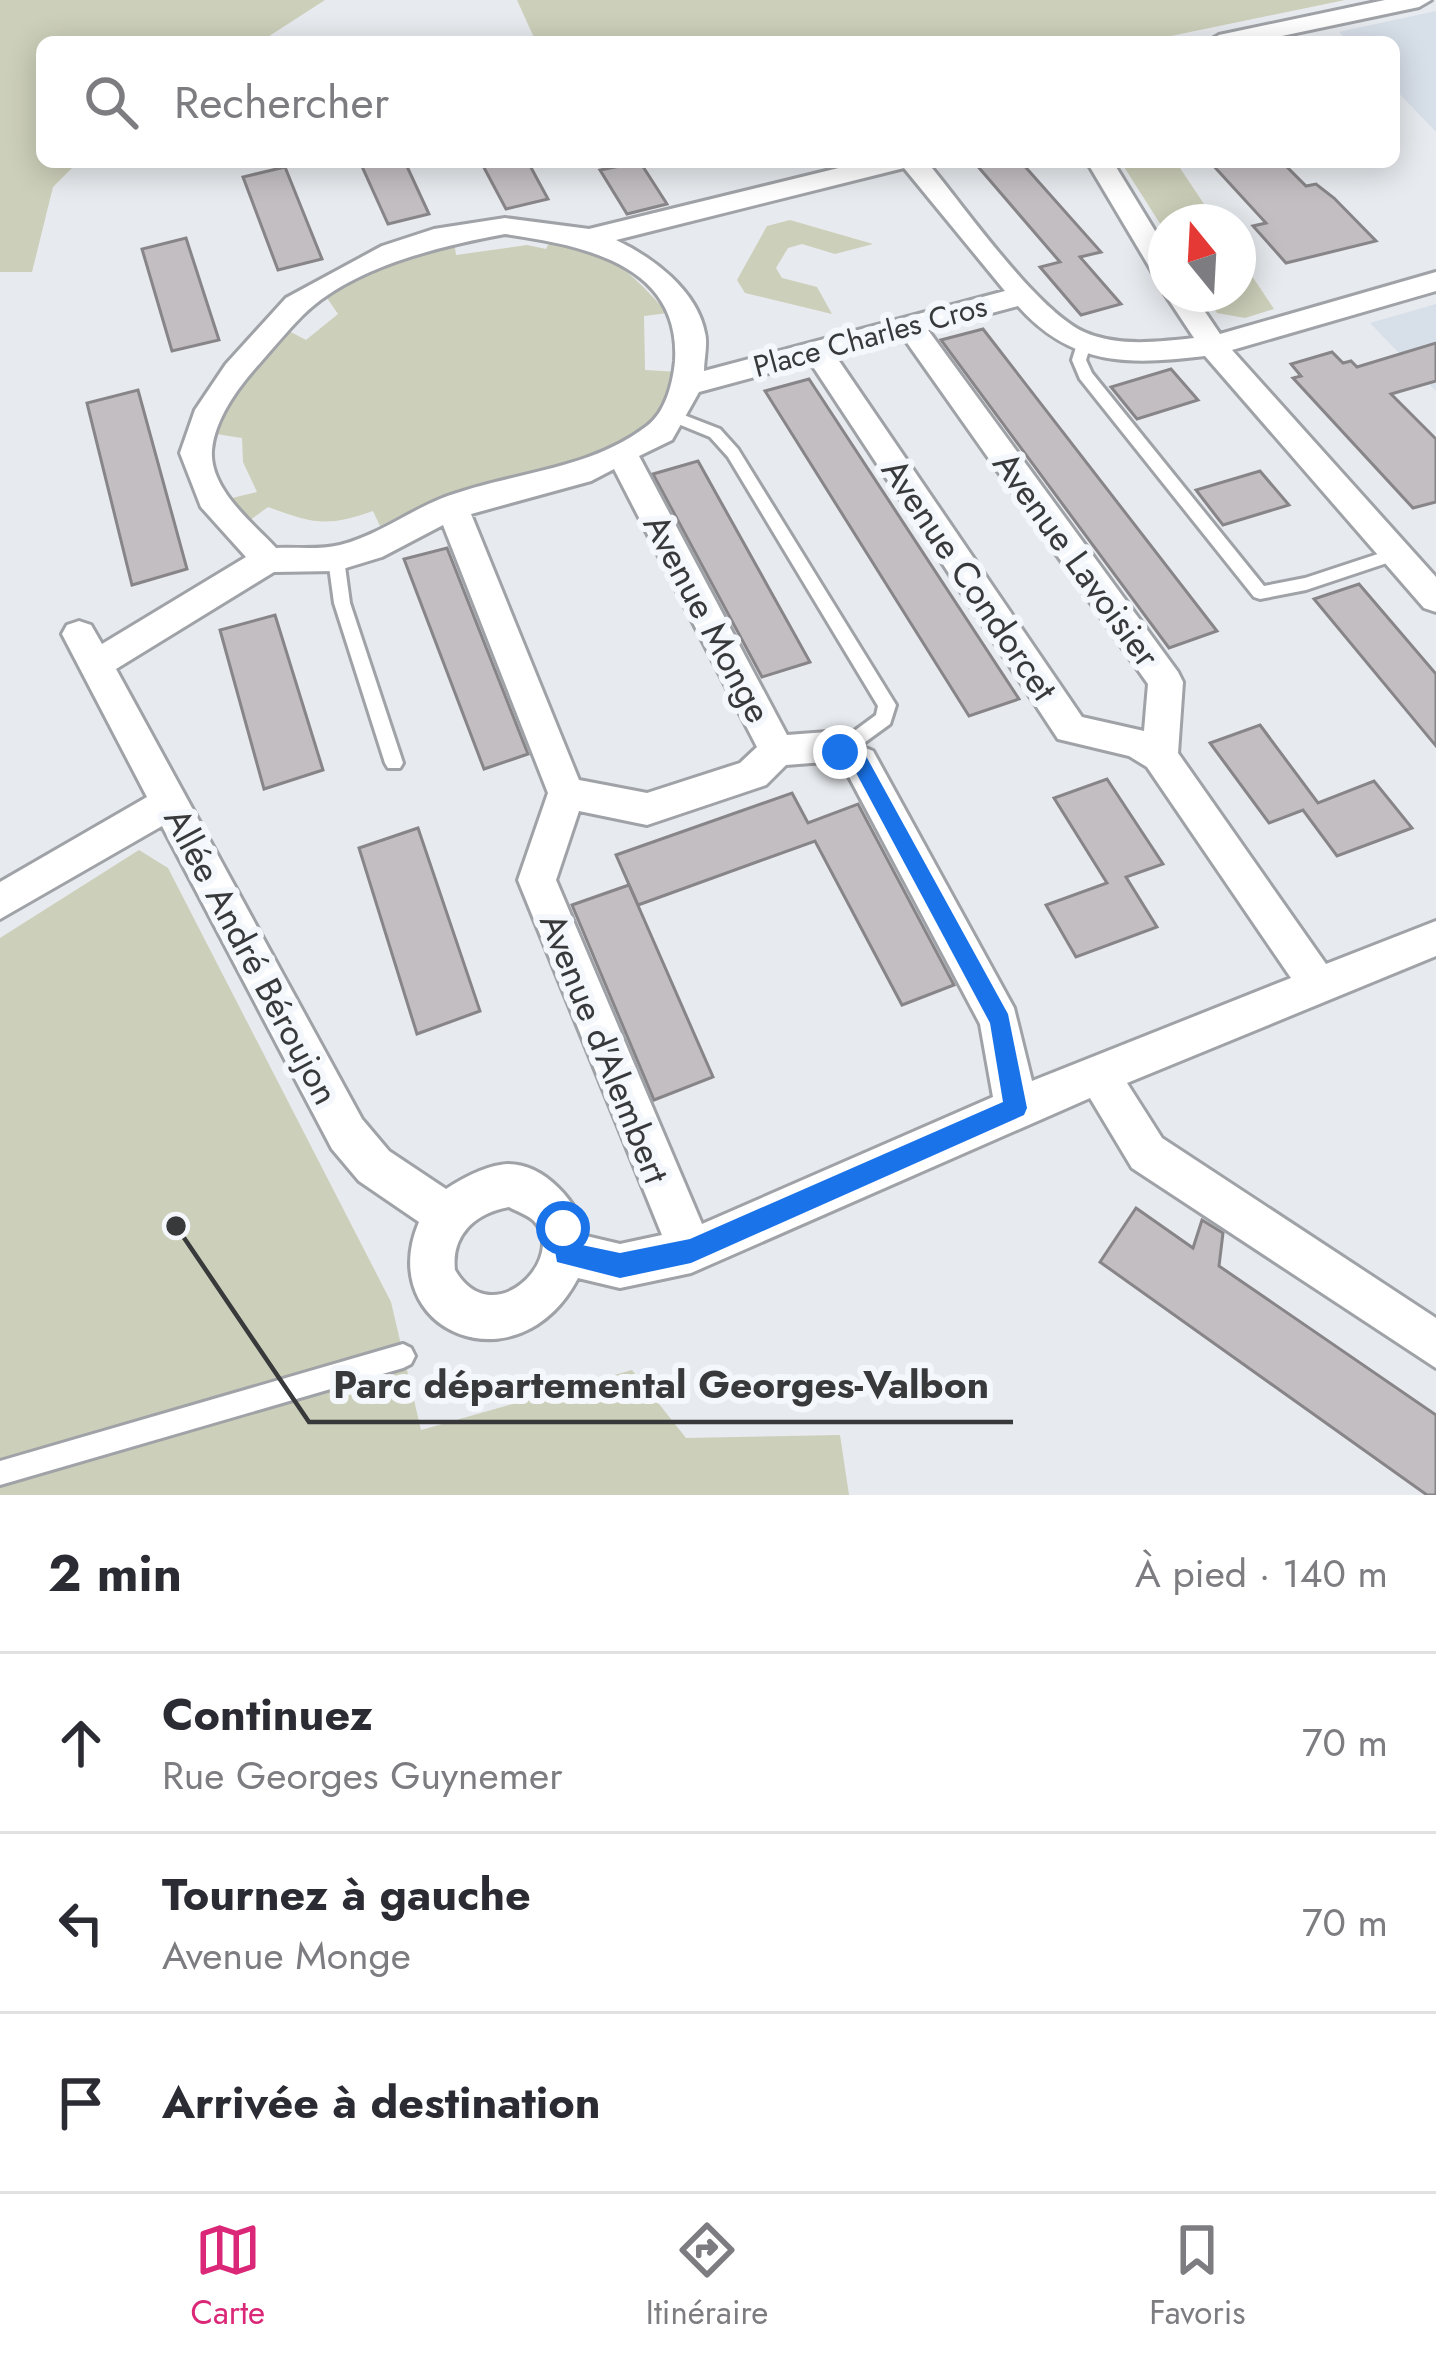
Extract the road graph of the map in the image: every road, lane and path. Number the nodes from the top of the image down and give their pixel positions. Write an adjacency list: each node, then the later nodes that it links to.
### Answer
1 (1419, 0): 2 (street)
2 (1248, 36)
3 (871, 168): 6 (street)
4 (918, 168): 9 (street, Place Charles Cros)
5 (1104, 168): 7 (street)
6 (589, 238): 15 (street); 21 (street)
7 (1148, 242)
8 (1436, 281): 13 (street)
9 (1024, 295): 11 (street, Place Charles Cros); 12 (street)
10 (1190, 312): 13 (street)
11 (909, 325): 14 (street, Place Charles Cros); 25 (street, Avenue Lavoisier)
12 (1084, 344): 13 (street); 19 (lane)
13 (1210, 344): 19 (street)
14 (817, 351): 15 (street, Place Charles Cros); 25 (street, Avenue Condorcet)
15 (688, 385): 16 (street)
16 (670, 415): 17 (street); 24 (lane)
17 (621, 452): 18 (street); 23 (street, Avenue Monge)
18 (452, 507): 20 (street); 27 (street)
19 (1396, 554): 22 (street)
20 (336, 559): 21 (street); 26 (lane)
21 (268, 560): 28 (street, Allée André Béroujon)
22 (1436, 599)
23 (777, 751): 24 (street, Avenue Monge); 27 (street)
24 (840, 752): 33 (street)
25 (1160, 756): 31 (street)
26 (394, 763)
27 (566, 794): 35 (street, Avenue d'Alembert)
28 (169, 803): 29 (street); 34 (street, Allée André Béroujon)
29 (0, 902)
30 (1436, 938): 31 (street)
31 (1318, 986): 32 (street)
32 (1100, 1075): 33 (street); 37 (street)
33 (1016, 1108): 35 (street)
34 (446, 1214): 36 (street); 36 (street)
35 (691, 1251): 36 (street)
36 (565, 1253)
37 (1436, 1345)
38 (403, 1356): 39 (lane)
39 (0, 1473)

